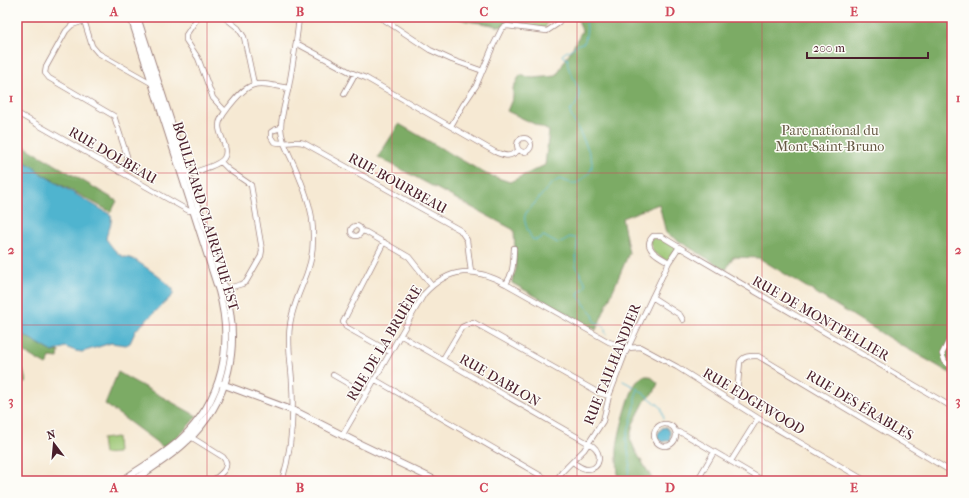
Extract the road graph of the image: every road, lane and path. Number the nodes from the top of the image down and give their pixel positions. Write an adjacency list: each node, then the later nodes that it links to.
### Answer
1 (20, 17): 11 (street)
2 (131, 17): 15 (street, BOULEVARD CLAIREVUE EST)
3 (137, 17): 15 (street, BOULEVARD CLAIREVUE EST)
4 (198, 17): 19 (street)
5 (224, 17): 16 (street)
6 (299, 17): 12 (street)
7 (380, 17): 13 (street)
8 (560, 17): 9 (street); 13 (street)
9 (567, 17)
10 (84, 19): 15 (street); 26 (street)
11 (17, 23)
12 (296, 43): 14 (street); 17 (street)
13 (483, 71): 21 (street)
14 (355, 74): 18 (street); 21 (street)
15 (155, 83): 27 (street, BOULEVARD CLAIREVUE EST)
16 (254, 84): 17 (street); 19 (street)
17 (288, 88): 22 (street)
18 (344, 94)
19 (225, 111): 25 (street)
20 (17, 113): 26 (street, RUE DOLBEAU)
21 (451, 126): 24 (street)
22 (281, 128): 23 (street); 23 (street)
23 (285, 143): 34 (street, RUE BOURBEAU); 53 (street)
24 (518, 150)
25 (220, 162): 27 (street); 37 (street)
26 (120, 172): 28 (street, RUE DOLBEAU)
27 (185, 175): 28 (street, BOULEVARD CLAIREVUE EST)
28 (196, 209): 37 (street, BOULEVARD CLAIREVUE EST)
29 (361, 231): 30 (street)
30 (384, 242): 36 (street); 43 (street)
31 (678, 247): 33 (street, RUE TAILHANDIER); 33 (street, RUE DE MONTPELLIER); 52 (street, RUE DE MONTPELLIER)
32 (514, 248): 35 (street)
33 (669, 262): 38 (street, RUE TAILHANDIER)
34 (471, 272): 35 (street, RUE DE LA BRUÈRE); 36 (street, RUE DE LA BRUÈRE)
35 (506, 284): 42 (street, RUE DE LA BRUÈRE)
36 (432, 286): 41 (street, RUE DE LA BRUÈRE)
37 (222, 290): 48 (street, BOULEVARD CLAIREVUE EST)
38 (652, 297): 39 (street); 42 (street, RUE TAILHANDIER)
39 (683, 320)
40 (952, 334): 45 (street)
41 (400, 335): 43 (street, RUE DE LA BRUÈRE); 44 (street, RUE DABLON)
42 (628, 348): 50 (street, RUE TAILHANDIER); 51 (street, RUE EDGEWOOD)
43 (390, 352): 47 (street, RUE DE LA BRUÈRE)
44 (443, 359): 50 (street); 58 (street, RUE DABLON)
45 (952, 368)
46 (333, 375): 49 (street)
47 (374, 379): 49 (street, RUE DE LA BRUÈRE); 68 (street)
48 (221, 384): 53 (street); 57 (street, BOULEVARD CLAIREVUE EST); 63 (street, BOULEVARD CLAIREVUE EST)
49 (366, 394): 56 (street, RUE DE LA BRUÈRE)
50 (609, 396): 58 (street, RUE TAILHANDIER)
51 (736, 404): 54 (street, RUE EDGEWOOD); 62 (street, RUE DES ÉRABLES)
52 (952, 407)
53 (293, 411): 56 (street); 66 (street)
54 (758, 418): 60 (street); 72 (street, RUE EDGEWOOD)
55 (675, 431): 55 (street); 59 (street)
56 (342, 436): 67 (street)
57 (191, 437): 64 (street, BOULEVARD CLAIREVUE EST); 65 (street)
58 (588, 444): 61 (street, RUE TAILHANDIER); 61 (street)
59 (714, 452): 60 (street); 70 (street)
60 (731, 461): 71 (street)
61 (572, 462): 69 (street, RUE TAILHANDIER)
62 (952, 472)
63 (122, 481)
64 (133, 481)
65 (212, 481)
66 (282, 481)
67 (438, 481)
68 (550, 481)
69 (556, 481)
70 (697, 481)
71 (764, 481)
72 (866, 481)

